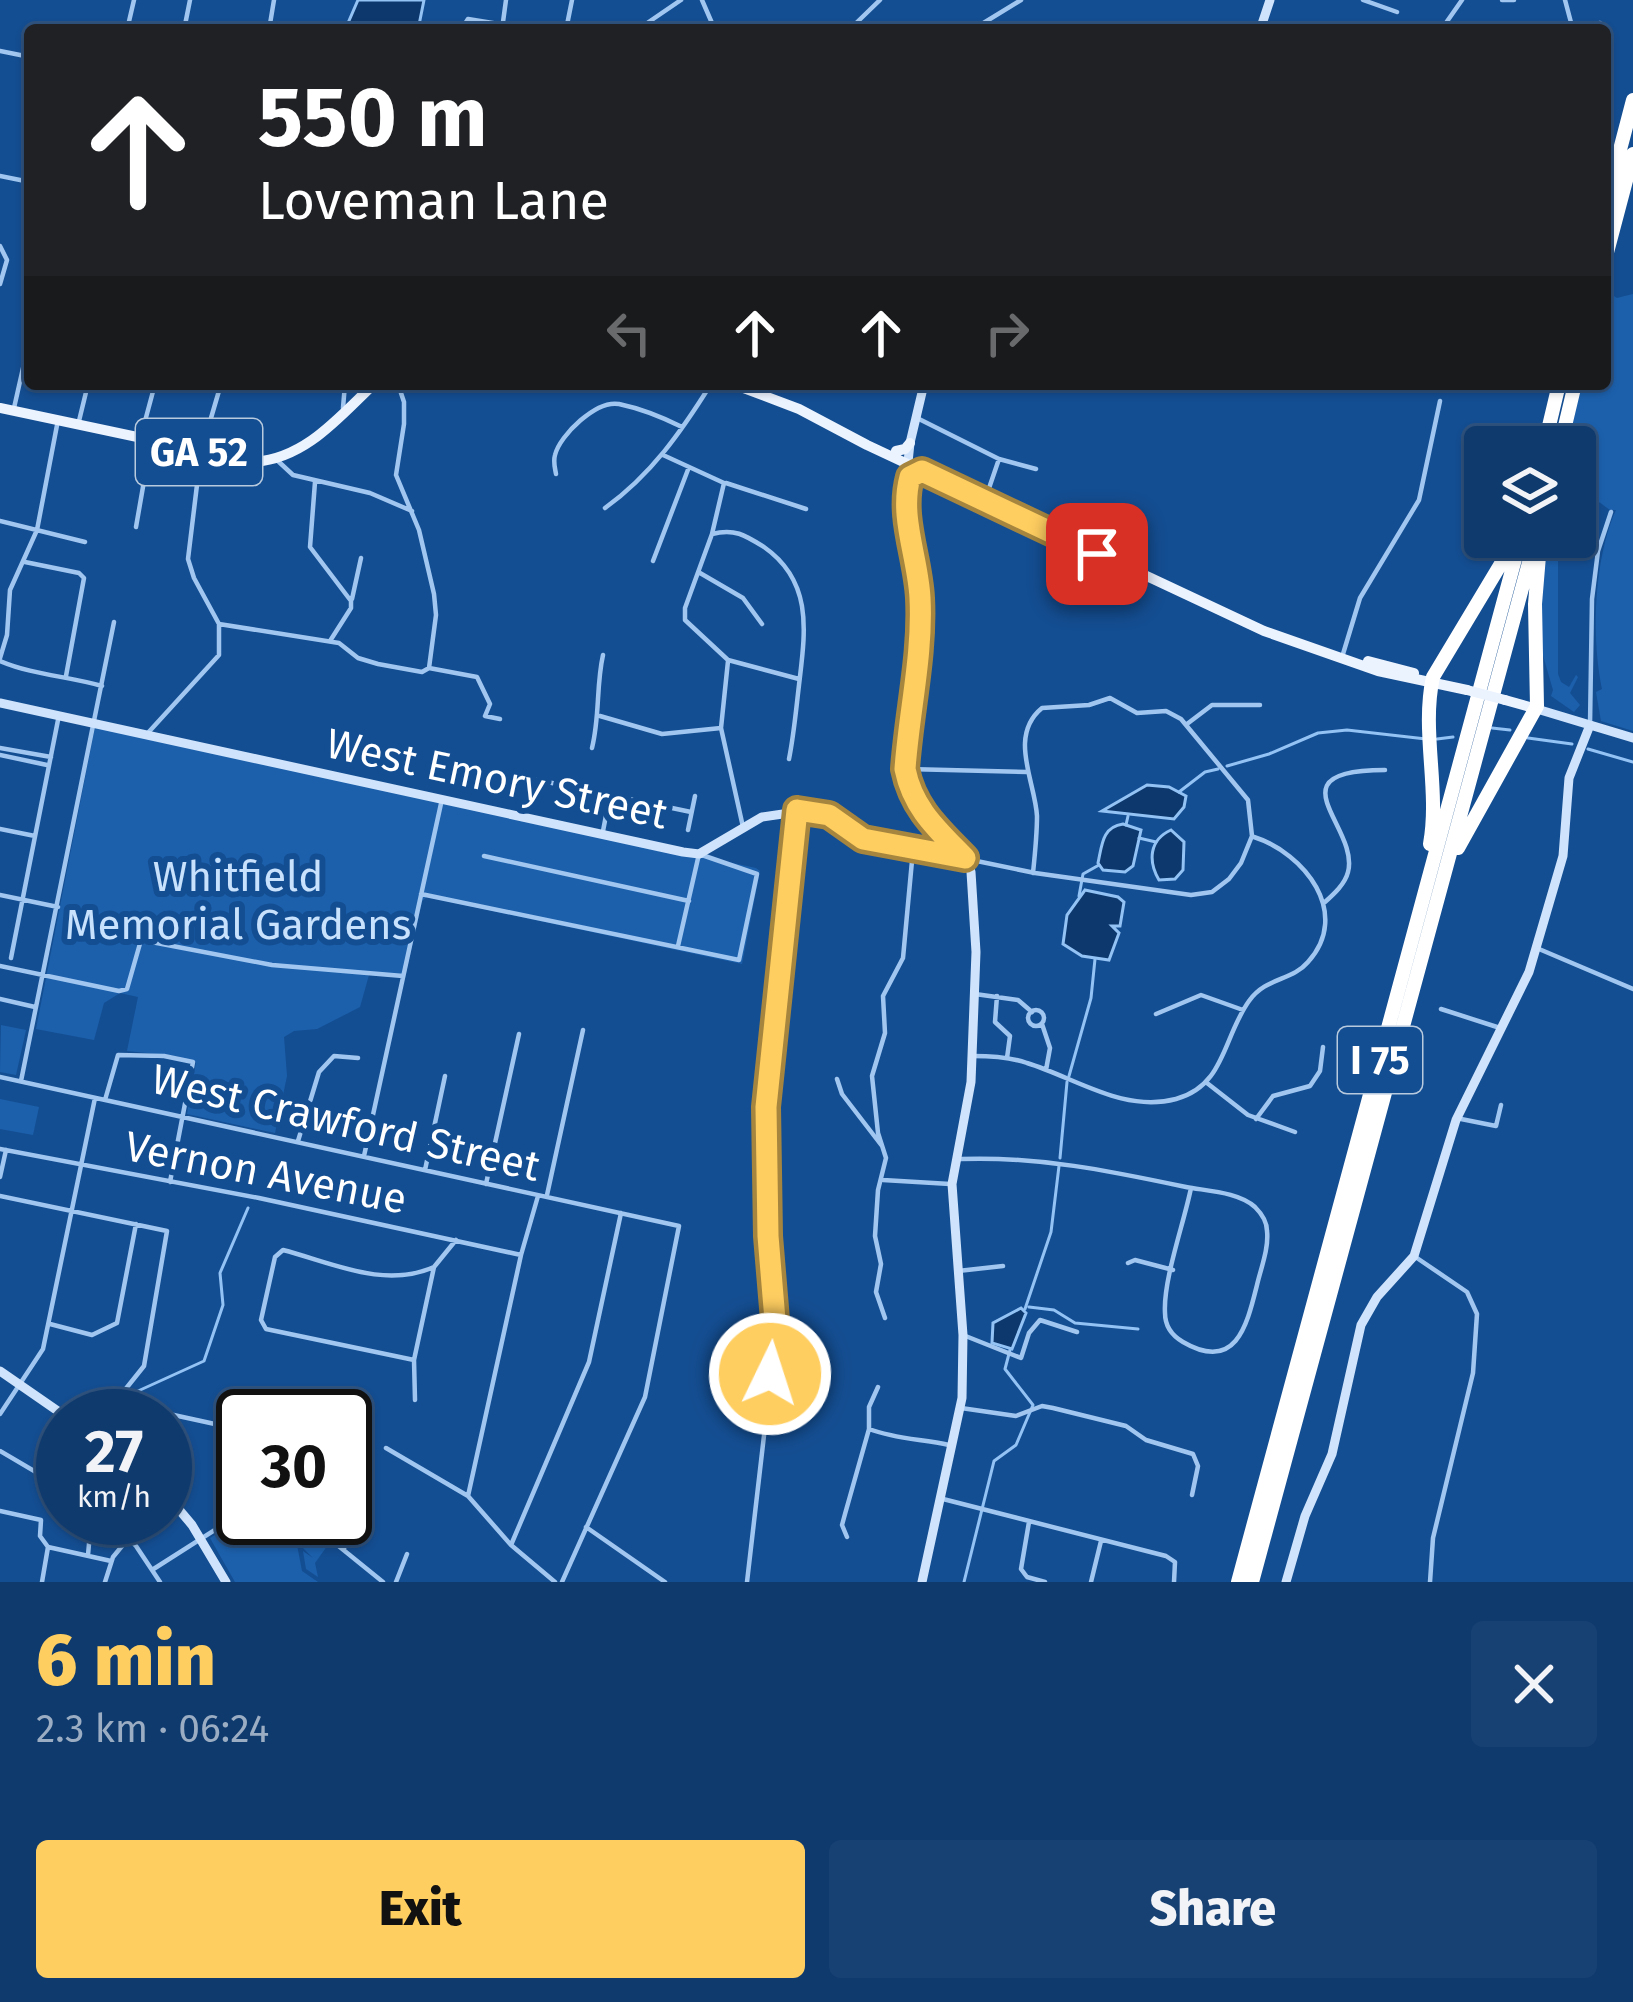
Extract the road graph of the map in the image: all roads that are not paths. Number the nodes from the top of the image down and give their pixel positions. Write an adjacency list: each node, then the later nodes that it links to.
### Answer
1 (506, 0): 9 (street)
2 (880, 0): 14 (street)
3 (1021, 0): 15 (street)
4 (1363, 0): 8 (street)
5 (1502, 0): 6 (street)
6 (1514, 0)
7 (677, 1): 13 (street)
8 (1397, 12)
9 (503, 22): 11 (street); 12 (street)
10 (1600, 23): 16 (street)
11 (465, 24)
12 (511, 24)
13 (645, 24)
14 (855, 24)
15 (982, 24)
16 (1596, 24)
17 (1633, 100): 19 (highway)
18 (1633, 154): 20 (highway)
19 (1611, 184)
20 (1611, 237)
21 (0, 246): 22 (street)
22 (0, 284)
23 (24, 374): 36 (street)
24 (87, 390): 41 (street)
25 (154, 390): 45 (street)
26 (218, 390): 48 (street)
27 (344, 390): 37 (street)
28 (368, 390): 37 (main road, GA 52)
29 (401, 390): 63 (street)
30 (707, 390): 44 (street)
31 (748, 390): 39 (main road)
32 (922, 390): 38 (street)
33 (1558, 390): 42 (highway)
34 (1574, 390): 43 (highway)
35 (1440, 401): 87 (street)
36 (6, 409): 40 (main road, GA 52)
37 (344, 412): 51 (main road, GA 52)
38 (914, 417): 46 (street); 50 (street)
39 (817, 418): 47 (main road); 52 (main road)
40 (58, 420): 41 (main road, GA 52); 68 (street)
41 (78, 425): 45 (main road, GA 52)
42 (1549, 426)
43 (1565, 426)
44 (682, 427): 49 (street); 56 (street)
45 (146, 440): 48 (main road, GA 52); 67 (street)
46 (910, 442): 47 (main road); 52 (street)
47 (896, 451): 52 (main road)
48 (201, 452): 51 (main road, GA 52); 83 (street)
49 (663, 455): 53 (street); 61 (street)
50 (999, 458): 54 (street); 60 (street)
51 (277, 459): 57 (street)
52 (908, 460): 55 (main road); 59 (street); 60 (main road)
53 (689, 467): 58 (street); 77 (street)
54 (1036, 470)
55 (922, 471): 59 (main road); 81 (main road)
56 (556, 474)
57 (315, 482): 63 (street); 80 (street)
58 (724, 482): 62 (street); 64 (street)
59 (905, 491): 111 (street)
60 (987, 494): 81 (main road)
61 (604, 508)
62 (806, 509)
63 (412, 511): 90 (street)
64 (717, 512): 69 (street); 70 (street)
65 (1611, 512): 103 (street)
66 (0, 521): 68 (street)
67 (136, 527)
68 (37, 530): 71 (street); 78 (street)
69 (729, 530): 70 (street); 92 (street)
70 (712, 535): 79 (street)
71 (86, 542)
72 (361, 558): 80 (street)
73 (1505, 558): 93 (highway)
74 (1513, 558): 141 (highway, I 75)
75 (1534, 558): 131 (highway, I 75)
76 (1538, 558): 97 (highway)
77 (653, 561)
78 (23, 562): 88 (street); 91 (street)
79 (700, 573): 84 (street); 89 (street)
80 (351, 601): 85 (street)
81 (1234, 615): 87 (main road)
82 (114, 622): 94 (street)
83 (219, 624): 85 (street); 105 (street)
84 (762, 624)
85 (330, 641): 90 (street)
86 (603, 655): 99 (street)
87 (1342, 656): 93 (main road)
88 (0, 660): 91 (street)
89 (728, 660): 92 (street); 104 (street)
90 (429, 668): 100 (street)
91 (66, 676): 94 (street)
92 (800, 679): 109 (street)
93 (1427, 679): 97 (main road, bridge); 141 (highway)
94 (102, 686): 101 (street)
95 (0, 703): 98 (street, West Emory Street)
96 (1260, 705): 102 (street)
97 (1537, 709): 103 (street); 131 (highway)
98 (59, 716): 101 (street, West Emory Street); 110 (street)
99 (599, 716): 104 (street); 107 (street)
100 (500, 719)
101 (94, 723): 105 (street, West Emory Street); 137 (street)
102 (1187, 724): 113 (street); 125 (street)
103 (1590, 725): 106 (street); 139 (street)
104 (722, 728): 120 (street)
105 (146, 735): 117 (street, West Emory Street)
106 (1633, 738)
107 (592, 748)
108 (0, 751): 110 (street)
109 (788, 759)
110 (50, 761): 124 (street)
111 (905, 769): 113 (street); 129 (street)
112 (1385, 770): 136 (street)
113 (1027, 772): 130 (street)
114 (509, 774): 115 (street)
115 (610, 795): 119 (street); 123 (street)
116 (695, 796): 119 (street, West Emory Street)
117 (442, 799): 123 (street, West Emory Street); 132 (street)
118 (797, 810): 120 (street, West Emory Street); 126 (street); 249 (street)
119 (691, 812): 122 (street, West Emory Street)
120 (743, 827): 127 (street, West Emory Street)
121 (0, 829): 124 (street)
122 (688, 830)
123 (602, 835): 127 (street, West Emory Street)
124 (35, 836): 134 (street)
125 (1252, 836): 130 (street); 136 (street)
126 (913, 850): 129 (street); 174 (street)
127 (699, 854): 135 (street); 138 (street)
128 (484, 856): 135 (street)
129 (965, 858): 130 (street); 146 (street)
130 (1033, 873)
131 (1444, 874): 255 (highway, I 75)
132 (421, 894): 138 (street); 144 (street)
133 (0, 895): 134 (street)
134 (23, 900): 137 (street); 140 (street)
135 (689, 902): 138 (street)
136 (1325, 902): 150 (street)
137 (58, 907): 143 (street)
138 (678, 946)
139 (1536, 947): 145 (street); 154 (street)
140 (11, 958)
141 (1407, 962): 254 (highway, I 75)
142 (0, 967): 143 (street)
143 (44, 976): 144 (street); 149 (street)
144 (403, 976): 176 (street)
145 (1633, 989)
146 (975, 994): 147 (street); 157 (street)
147 (997, 996): 159 (street); 160 (street)
148 (0, 999): 149 (street)
149 (37, 1007): 164 (street)
150 (1244, 1010): 152 (street); 165 (street)
151 (1441, 1010): 154 (street)
152 (1156, 1014)
153 (583, 1030): 188 (street)
154 (1502, 1030): 170 (street)
155 (519, 1034): 183 (street)
156 (1323, 1047): 171 (street)
157 (973, 1056): 159 (street); 177 (street)
158 (358, 1058): 173 (street)
159 (1007, 1058): 160 (street)
160 (1046, 1070): 165 (street)
161 (445, 1076): 179 (street)
162 (0, 1077): 164 (street, West Crawford Street)
163 (837, 1078): 174 (street)
164 (20, 1082): 166 (street, West Crawford Street)
165 (1207, 1083): 171 (street)
166 (94, 1098): 167 (street, West Crawford Street); 178 (street)
167 (105, 1100): 169 (street, West Crawford Street); 169 (street)
168 (1501, 1105): 170 (street)
169 (184, 1115): 173 (street, West Crawford Street); 182 (street)
170 (1456, 1118): 194 (street)
171 (1256, 1119): 172 (street)
172 (1295, 1132)
173 (298, 1141): 176 (street, West Crawford Street)
174 (882, 1145): 181 (street)
175 (3, 1149): 178 (street, Vernon Avenue); 180 (street)
176 (364, 1156): 179 (street, West Crawford Street)
177 (954, 1159): 184 (street); 185 (street)
178 (80, 1166): 182 (street, Vernon Avenue); 189 (street)
179 (425, 1170): 183 (street, West Crawford Street)
180 (0, 1177)
181 (884, 1180): 184 (street); 200 (street)
182 (170, 1184): 192 (street, Vernon Avenue)
183 (486, 1184): 187 (street, West Crawford Street)
184 (952, 1184): 199 (street)
185 (1191, 1188): 198 (street); 198 (street)
186 (0, 1196): 189 (street)
187 (538, 1196): 188 (street, West Crawford Street); 193 (street)
188 (547, 1197): 190 (street, West Crawford Street)
189 (73, 1214): 191 (street); 201 (street)
190 (621, 1214): 224 (street, West Crawford Street); 234 (street)
191 (136, 1224): 201 (street); 208 (street)
192 (456, 1240): 193 (street, Vernon Avenue); 197 (street)
193 (521, 1255): 218 (street)
194 (1414, 1256): 256 (street); 257 (street)
195 (1128, 1263): 198 (street)
196 (1003, 1266): 199 (street)
197 (434, 1267): 204 (street); 204 (street)
198 (1173, 1270)
199 (958, 1271): 203 (street)
200 (885, 1318)
201 (49, 1323): 206 (street)
202 (1077, 1331): 203 (street)
203 (963, 1335): 211 (street)
204 (414, 1360): 210 (street)
205 (0, 1371): 206 (street)
206 (20, 1386): 209 (street); 212 (street)
207 (878, 1387): 213 (street)
208 (125, 1389)
209 (36, 1397)
210 (415, 1400)
211 (961, 1408): 214 (street); 219 (street)
212 (0, 1414)
213 (868, 1429): 214 (street); 227 (street)
214 (955, 1446): 220 (street)
215 (386, 1448): 218 (street)
216 (0, 1451): 217 (street)
217 (36, 1472)
218 (468, 1496): 234 (street)
219 (1192, 1496)
220 (943, 1499): 222 (street); 250 (street)
221 (0, 1511): 235 (street)
222 (1029, 1522): 228 (street); 251 (street)
223 (192, 1527): 226 (street)
224 (586, 1527): 247 (street); 248 (street)
225 (216, 1528): 226 (street)
226 (200, 1537): 240 (street); 244 (street)
227 (847, 1538)
228 (1101, 1541): 252 (street); 253 (street)
229 (89, 1545): 238 (street)
230 (124, 1545): 239 (street)
231 (134, 1545): 240 (street)
232 (340, 1545): 236 (street)
233 (345, 1545): 236 (street)
234 (511, 1545): 247 (street)
235 (49, 1547): 238 (street); 241 (street)
236 (344, 1548): 245 (street)
237 (406, 1554): 246 (street)
238 (88, 1555): 239 (street)
239 (111, 1561): 242 (street)
240 (152, 1570): 243 (street)
241 (43, 1582)
242 (105, 1582)
243 (160, 1582)
244 (226, 1582)
245 (383, 1582)
246 (396, 1582)
247 (558, 1582)
248 (665, 1582)
249 (747, 1582)
250 (922, 1582)
251 (1045, 1582)
252 (1091, 1582)
253 (1174, 1582)
254 (1238, 1582)
255 (1252, 1582)
256 (1286, 1582)
257 (1430, 1582)

